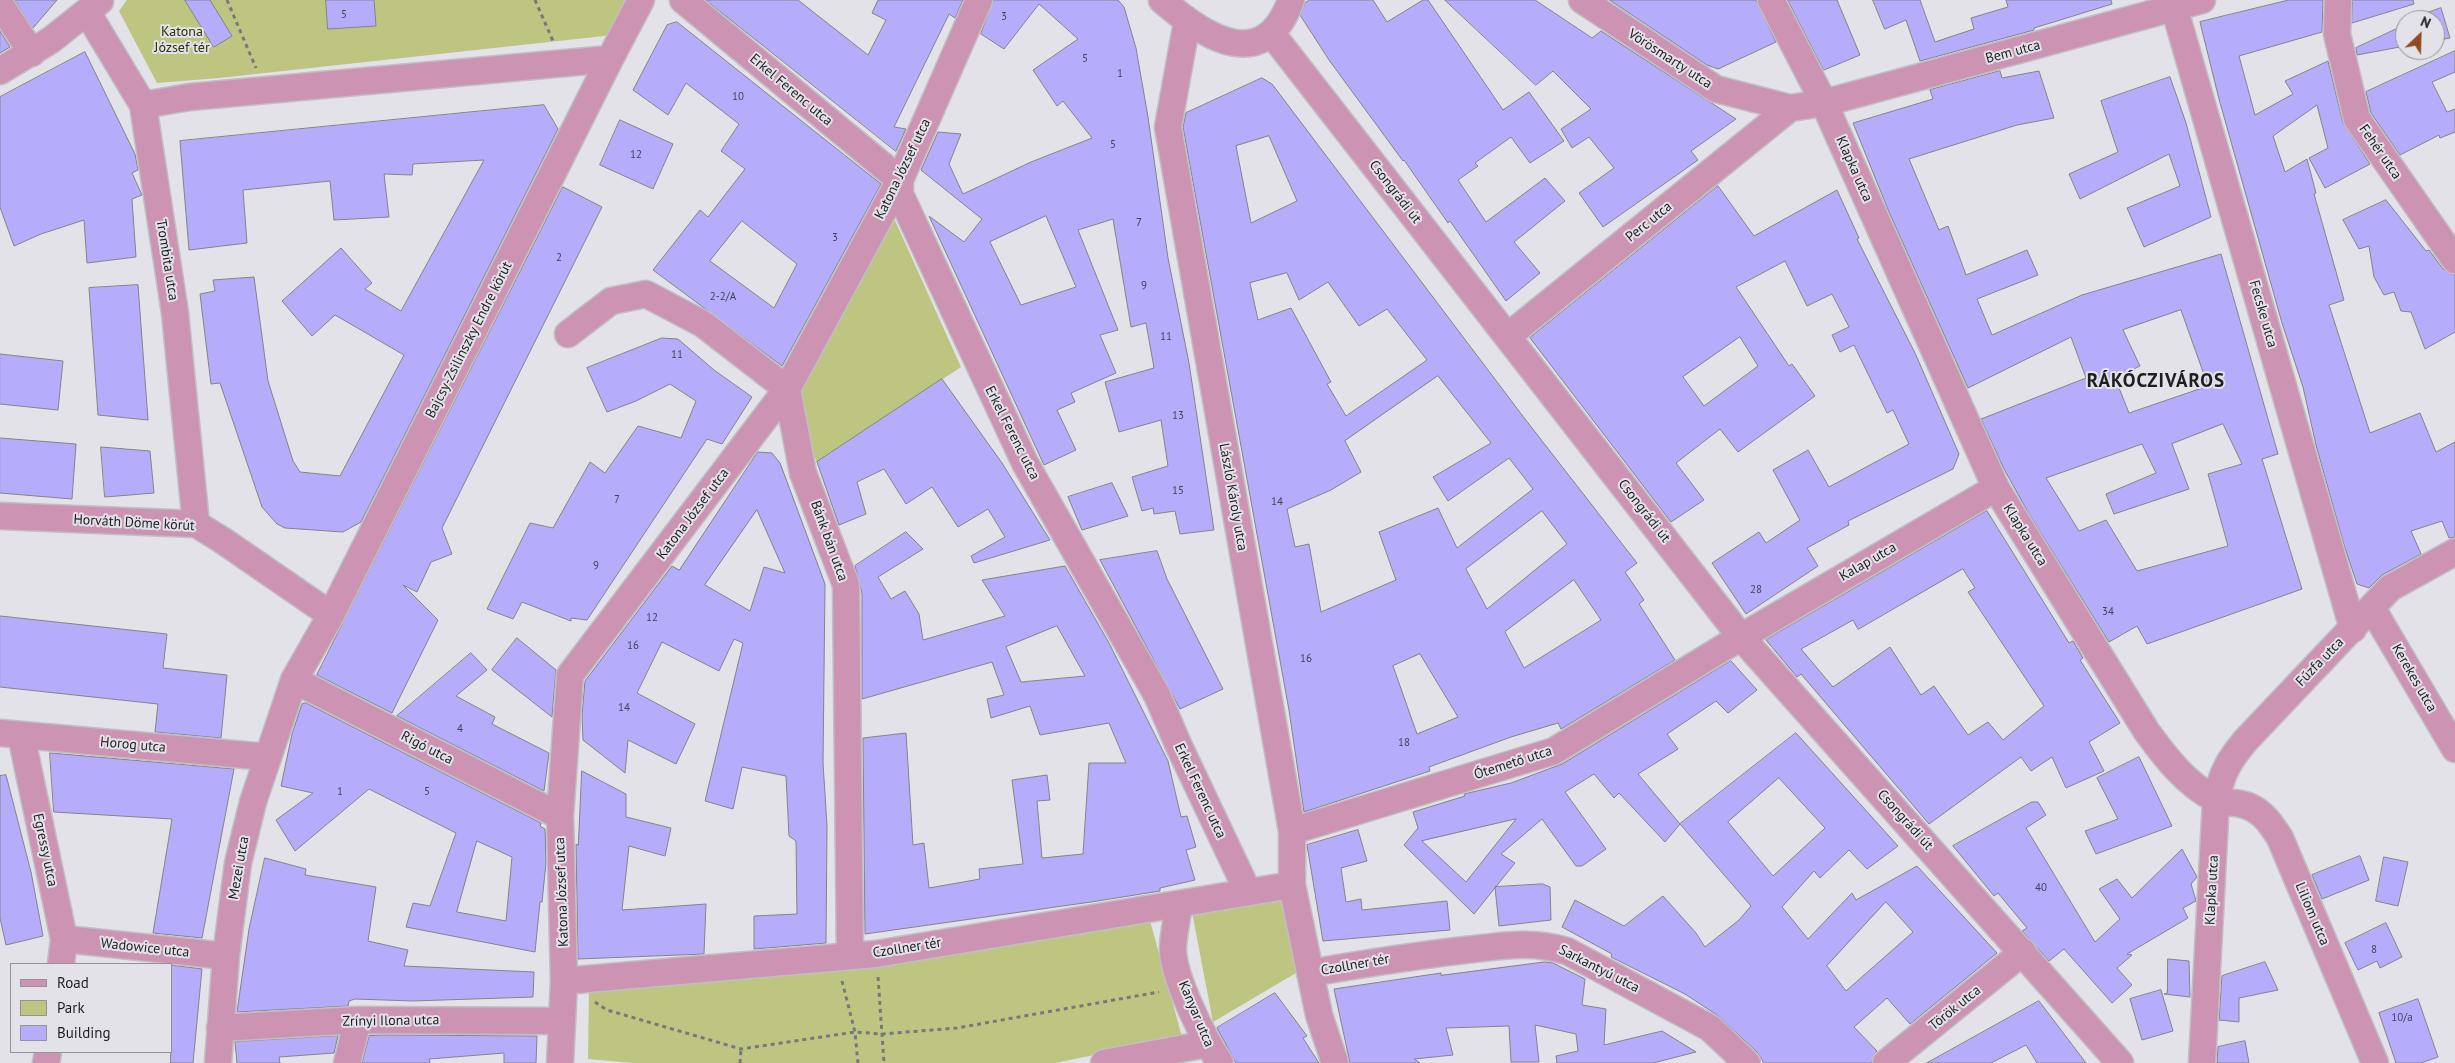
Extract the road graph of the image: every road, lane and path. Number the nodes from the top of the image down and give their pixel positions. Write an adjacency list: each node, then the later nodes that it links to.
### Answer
1 (227, 0): 21 (path)
2 (535, 0): 19 (path)
3 (642, 0): 18 (street, Bajcsy-Zsilinszky Endre körút)
4 (682, 0): 25 (street, Erkel Ferenc utca)
5 (979, 0): 25 (street, Katona József utca)
6 (1162, 0): 15 (street)
7 (1292, 0): 16 (street)
8 (1582, 0): 24 (street, Vörösmarty utca)
9 (1770, 0): 22 (street, Klapka utca)
10 (2202, 0): 13 (street, Bem utca)
11 (2338, 0): 26 (street, Fehér utca)
12 (0, 4): 17 (street)
13 (2173, 4): 22 (street, Bem utca); 36 (street, Fecske utca)
14 (94, 6): 17 (street); 23 (street, Trombita utca)
15 (1187, 22): 16 (street); 44 (street, László Károly utca)
16 (1272, 34): 28 (street, Csongrádi út)
17 (32, 53): 20 (street)
18 (610, 59): 19 (street); 35 (street, Bajcsy-Zsilinszky Endre körút)
19 (556, 64): 21 (street)
20 (0, 71)
21 (262, 91): 23 (street)
22 (1824, 103): 24 (street, Vörösmarty utca); 30 (street, Klapka utca)
23 (143, 105): 32 (street, Trombita utca)
24 (1790, 108): 28 (street, Perc utca)
25 (900, 180): 29 (street, Katona József utca); 46 (street, Erkel Ferenc utca)
26 (2455, 260)
27 (568, 334): 29 (street)
28 (1508, 336): 37 (street, Csongrádi út)
29 (787, 390): 43 (street, Katona József utca); 52 (street, Bánk bán utca)
30 (1996, 488): 37 (street, Kalap utca); 42 (street, Klapka utca)
31 (0, 516): 32 (street, Horváth Döme körút)
32 (196, 524): 35 (street, Horváth Döme körút)
33 (2455, 552): 34 (street, Fűzfa utca)
34 (2372, 608): 36 (street, Fűzfa utca); 40 (street, Kerekes utca)
35 (331, 615): 38 (street, Bajcsy-Zsilinszky Endre körút)
36 (2353, 629): 42 (street, Fűzfa utca)
37 (1741, 637): 44 (street, Ótemető utca); 49 (street, Csongrádi út)
38 (294, 680): 41 (street, Mezei utca); 43 (street, Rigó utca)
39 (10, 734): 41 (street, Horog utca); 48 (street, Egressy utca)
40 (2455, 749)
41 (266, 757): 51 (street, Mezei utca)
42 (2216, 800): 76 (street, Klapka utca); 77 (street, Liliom utca)
43 (560, 816): 55 (street, Katona József utca)
44 (1292, 831): 45 (street, László Károly utca)
45 (1292, 885): 46 (street); 54 (street, László Károly utca)
46 (1248, 892): 47 (street, Czollner tér)
47 (1179, 904): 50 (street, Czollner tér); 56 (street, Kanyar utca)
48 (62, 952): 51 (street, Wadowice utca)
49 (2023, 952): 74 (street, Török utca); 75 (street, Csongrádi út)
50 (876, 954): 52 (street, Czollner tér); 62 (path)
51 (226, 956): 60 (street, Mezei utca)
52 (843, 957): 55 (street, Czollner tér); 61 (path)
53 (1399, 957): 54 (street, Czollner tér); 73 (street, Sarkantyú utca)
54 (1310, 973): 72 (street, László Károly utca)
55 (564, 981): 59 (street, Katona József utca)
56 (1182, 988): 62 (path); 64 (street, Kanyar utca)
57 (593, 1000): 63 (path)
58 (358, 1020): 59 (street, Zrínyi Ilona utca); 60 (street, Zrínyi Ilona utca); 66 (street)
59 (562, 1021): 67 (street, Katona József utca)
60 (220, 1028): 65 (street, Mezei utca)
61 (855, 1032): 62 (path); 63 (path); 69 (path)
62 (882, 1034): 70 (path)
63 (741, 1049): 68 (path)
64 (1213, 1053): 71 (street)
65 (218, 1063)
66 (347, 1063)
67 (560, 1063)
68 (740, 1063)
69 (858, 1063)
70 (884, 1063)
71 (1104, 1063)
72 (1335, 1063)
73 (1747, 1063)
74 (1886, 1063)
75 (2120, 1063)
76 (2202, 1063)
77 (2375, 1063)

